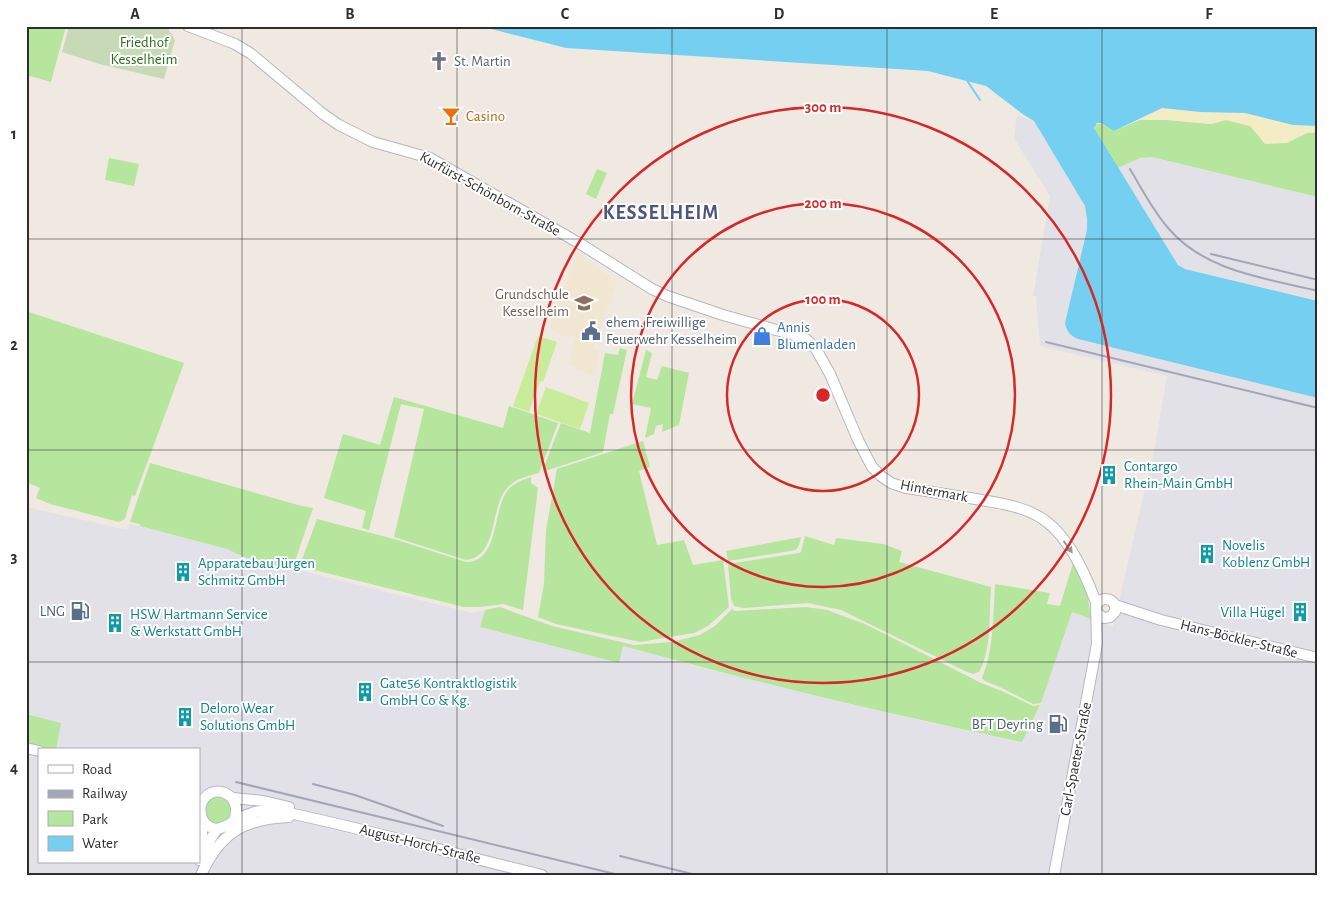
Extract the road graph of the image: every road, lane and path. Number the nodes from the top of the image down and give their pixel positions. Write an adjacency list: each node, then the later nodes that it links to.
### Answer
1 (188, 26): 2 (main road, Kurfürst-Schönborn-Straße)
2 (805, 338): 3 (main road, Hintermark, one-way to 3)
3 (1097, 608): 4 (main road); 4 (main road); 5 (main road, Carl-Spaeter-Straße)
4 (1112, 613): 5 (main road, Carl-Spaeter-Straße); 6 (main road, Hans-Böckler-Straße)
5 (1097, 644): 16 (main road, Carl-Spaeter-Straße)
6 (1318, 658)
7 (202, 795): 8 (main road, August-Horch-Straße); 9 (main road, August-Horch-Straße)
8 (233, 798): 11 (main road); 12 (main road, August-Horch-Straße)
9 (200, 812): 13 (main road)
10 (302, 816): 11 (main road, August-Horch-Straße); 12 (main road, August-Horch-Straße); 14 (main road)
11 (234, 820): 13 (main road, August-Horch-Straße)
12 (327, 820): 15 (main road, August-Horch-Straße)
13 (217, 829): 14 (main road)
14 (199, 875)
15 (542, 875)
16 (1054, 875)

